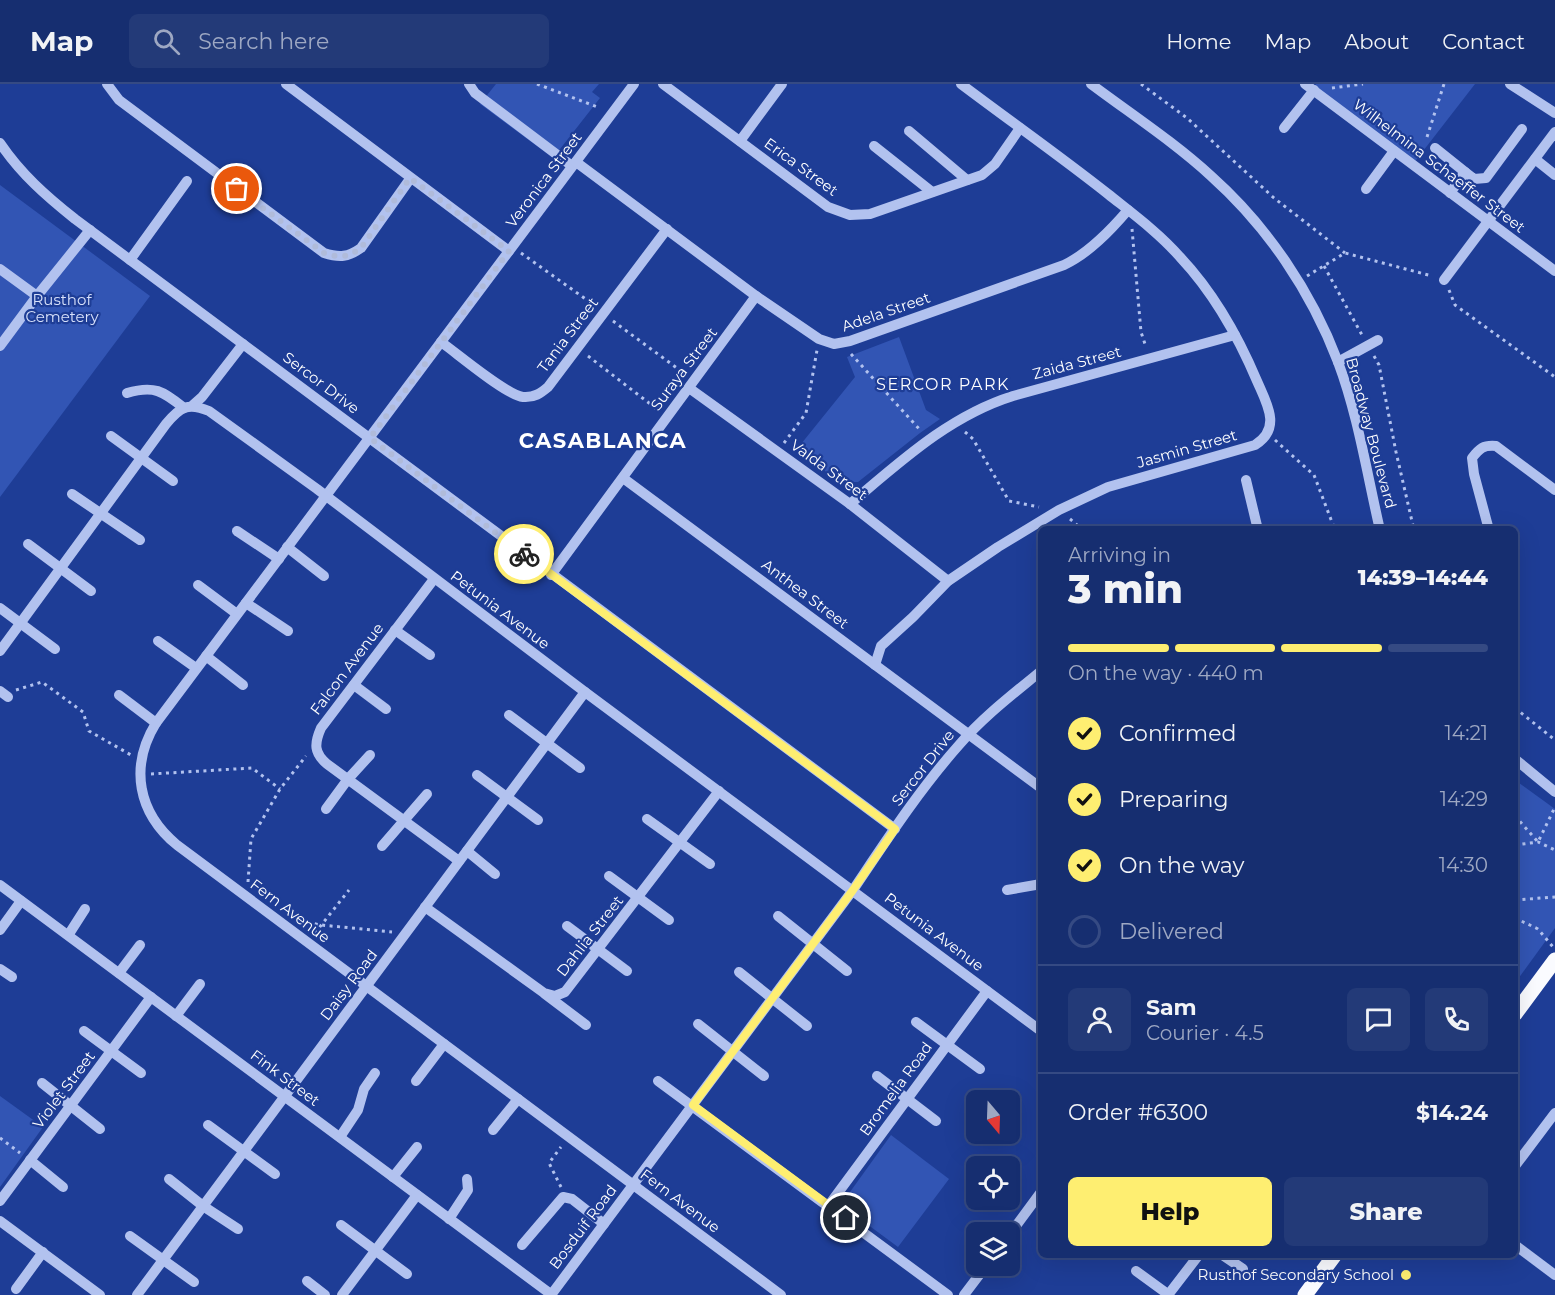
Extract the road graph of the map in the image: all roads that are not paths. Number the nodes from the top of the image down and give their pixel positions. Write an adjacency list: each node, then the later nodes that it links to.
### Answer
1 (107, 84): 26 (street)
2 (286, 84): 26 (street)
3 (469, 84): 23 (street, Adela Street)
4 (634, 84): 23 (street, Veronica Street)
5 (663, 84): 17 (street, Erica Street)
6 (782, 84): 17 (street)
7 (961, 84): 12 (street)
8 (1091, 84): 48 (street, Broadway Boulevard)
9 (1510, 84): 11 (street)
10 (1309, 87): 13 (street); 21 (street, Wilhelmina Schaeffer Street)
11 (1555, 113)
12 (1020, 128): 27 (street, Erica Street); 32 (street)
13 (1284, 128)
14 (1522, 129): 24 (street)
15 (909, 131): 27 (street)
16 (1555, 132): 22 (street)
17 (740, 141): 30 (street, Erica Street)
18 (0, 143): 35 (street, Sercor Drive)
19 (874, 146): 30 (street)
20 (1436, 148): 24 (street)
21 (1394, 151): 29 (street); 31 (street, Wilhelmina Schaeffer Street)
22 (1535, 159): 25 (street); 33 (street)
23 (574, 164): 34 (street, Adela Street); 36 (street, Veronica Street)
24 (1464, 172): 31 (street)
25 (1555, 175)
26 (410, 178): 36 (street)
27 (967, 180): 30 (street, Erica Street)
28 (187, 181): 37 (street)
29 (1366, 189)
30 (932, 192)
31 (1450, 193): 33 (street, Wilhelmina Schaeffer Street)
32 (1128, 210): 42 (street, Adela Street); 43 (street)
33 (1488, 222): 39 (street, Wilhelmina Schaeffer Street); 40 (street)
34 (667, 229): 42 (street, Adela Street); 45 (street, Tania Street)
35 (90, 230): 37 (street, Sercor Drive); 41 (street)
36 (509, 251): 45 (street, Veronica Street)
37 (130, 260): 46 (street, Sercor Drive)
38 (0, 269): 41 (street)
39 (1555, 271)
40 (1444, 280)
41 (37, 296): 47 (street)
42 (756, 296): 49 (street, Suraya Street)
43 (1235, 335): 61 (street, Zaida Street); 75 (street, Jasmin Street)
44 (1378, 340): 48 (street)
45 (441, 342): 53 (street, Veronica Street)
46 (243, 344): 51 (street); 53 (street, Sercor Drive)
47 (0, 346)
48 (1338, 362): 64 (street, Broadway Boulevard)
49 (689, 388): 55 (street, Suraya Street); 61 (street, Valda Street)
50 (127, 393): 51 (street, Petunia Avenue)
51 (188, 406): 54 (street); 60 (street, Petunia Avenue)
52 (111, 436): 54 (street)
53 (370, 438): 60 (street, Fern Avenue); 72 (street, Sercor Drive)
54 (141, 458): 57 (street); 62 (street)
55 (622, 478): 72 (street, Suraya Street); 89 (street, Anthea Street)
56 (1246, 480): 63 (street)
57 (173, 481)
58 (1555, 489): 65 (street)
59 (72, 494): 62 (street)
60 (326, 496): 69 (street, Fern Avenue); 74 (street, Petunia Avenue)
61 (850, 504): 75 (street, Valda Street)
62 (101, 513): 67 (street); 71 (street)
63 (1257, 526)
64 (1379, 526)
65 (1488, 526)
66 (237, 531): 70 (street)
67 (140, 540)
68 (28, 544): 71 (street)
69 (287, 547): 70 (street, Fern Avenue); 73 (street)
70 (279, 559): 78 (street, Fern Avenue)
71 (60, 568): 77 (street); 81 (street)
72 (551, 574): 115 (street, Sercor Drive)
73 (324, 576)
74 (434, 579): 82 (street, Falcon Avenue); 94 (street, Petunia Avenue)
75 (948, 581): 89 (street, Jasmin Street)
76 (198, 585): 80 (street)
77 (91, 591)
78 (246, 603): 80 (street, Fern Avenue); 83 (street)
79 (0, 608): 81 (street)
80 (237, 615): 88 (street, Fern Avenue)
81 (20, 623): 85 (street); 86 (street)
82 (395, 630): 87 (street); 93 (street, Falcon Avenue)
83 (288, 632)
84 (158, 641): 90 (street)
85 (55, 648)
86 (0, 651)
87 (430, 655)
88 (206, 656): 90 (street, Fern Avenue); 92 (street)
89 (875, 664): 99 (street, Anthea Street)
90 (196, 668): 98 (street, Fern Avenue)
91 (1038, 674): 99 (street, Sercor Drive)
92 (243, 685)
93 (354, 685): 96 (street); 105 (street, Falcon Avenue)
94 (585, 692): 100 (street, Daisy Road); 107 (street, Petunia Avenue)
95 (119, 695): 98 (street)
96 (386, 709)
97 (509, 715): 100 (street)
98 (156, 723): 147 (street, Fern Avenue)
99 (969, 734): 106 (street, Anthea Street); 115 (street, Sercor Drive)
100 (547, 743): 103 (street); 110 (street, Daisy Road)
101 (370, 755): 105 (street)
102 (1518, 761): 108 (street)
103 (580, 768)
104 (477, 775): 110 (street)
105 (348, 779): 111 (street); 113 (street)
106 (1038, 786)
107 (719, 791): 116 (street, Dahlia Street); 125 (street, Petunia Avenue)
108 (1555, 792)
109 (427, 794): 113 (street)
110 (507, 797): 114 (street); 118 (street, Daisy Road)
111 (326, 809)
112 (647, 819): 116 (street)
113 (404, 820): 117 (street); 119 (street)
114 (538, 820)
115 (895, 829): 125 (street, Bosduif Road)
116 (680, 843): 120 (street); 127 (street, Dahlia Street)
117 (382, 846)
118 (467, 851): 119 (street, Daisy Road); 121 (street)
119 (459, 861): 129 (street, Daisy Road)
120 (710, 864)
121 (495, 874)
122 (609, 876): 127 (street)
123 (0, 885): 128 (street, Fink Street)
124 (1038, 885): 126 (street)
125 (853, 890): 136 (street, Bosduif Road); 148 (street, Petunia Avenue)
126 (1007, 890)
127 (639, 896): 132 (street); 138 (street, Dahlia Street)
128 (21, 901): 134 (street); 135 (street, Fink Street)
129 (425, 907): 147 (street, Daisy Road); 149 (street)
130 (85, 909): 135 (street)
131 (778, 916): 136 (street)
132 (669, 920)
133 (567, 926): 138 (street)
134 (0, 930)
135 (69, 934): 144 (street, Fink Street)
136 (813, 943): 142 (street); 151 (street, Bosduif Road)
137 (140, 945): 144 (street)
138 (599, 949): 141 (street); 149 (street, Dahlia Street)
139 (1555, 960): 152 (main road)
140 (0, 969): 145 (street)
141 (627, 971)
142 (847, 971)
143 (739, 972): 151 (street)
144 (119, 973): 150 (street, Fink Street)
145 (12, 977)
146 (200, 984): 153 (street)
147 (366, 986): 160 (street, Fern Avenue); 172 (street, Daisy Road)
148 (987, 991): 158 (street, Petunia Avenue); 161 (street, Bromelia Road)
149 (544, 993): 156 (street)
150 (151, 997): 153 (street, Fink Street); 162 (street, Violet Street)
151 (773, 998): 157 (street); 163 (street, Bosduif Road)
152 (1518, 1010)
153 (176, 1016): 172 (street, Fink Street)
154 (916, 1022): 161 (street)
155 (698, 1024): 163 (street)
156 (586, 1025)
157 (807, 1026)
158 (1038, 1029)
159 (84, 1031): 162 (street)
160 (444, 1044): 169 (street); 173 (street, Fern Avenue)
161 (947, 1045): 164 (street); 174 (street, Bromelia Road)
162 (111, 1051): 165 (street); 176 (street, Violet Street)
163 (732, 1052): 167 (street); 175 (street, Bosduif Road)
164 (980, 1069)
165 (141, 1073)
166 (375, 1073): 182 (street)
167 (764, 1076)
168 (877, 1076): 174 (street)
169 (416, 1081)
170 (658, 1081): 175 (street)
171 (42, 1083): 176 (street)
172 (284, 1096): 182 (street, Fink Street); 184 (street, Daisy Road)
173 (518, 1099): 181 (street); 191 (street, Fern Avenue)
174 (907, 1099): 178 (street); 196 (street, Bromelia Road)
175 (693, 1105): 191 (street, Bosduif Road); 196 (street)
176 (70, 1106): 180 (street); 185 (street, Violet Street)
177 (1555, 1113): 186 (street)
178 (936, 1121)
179 (208, 1125): 184 (street)
180 (100, 1129)
181 (493, 1130)
182 (340, 1137): 188 (street, Fink Street)
183 (417, 1147): 188 (street)
184 (244, 1150): 187 (street); 197 (street, Daisy Road)
185 (30, 1160): 192 (street); 195 (street, Violet Street)
186 (1518, 1162)
187 (275, 1174)
188 (393, 1177): 193 (street, Fink Street)
189 (169, 1179): 197 (street)
190 (467, 1179): 198 (street)
191 (633, 1185): 201 (street, Bosduif Road); 226 (street, Fern Avenue)
192 (63, 1187)
193 (417, 1194): 198 (street, Fink Street); 207 (street)
194 (1038, 1199): 200 (street)
195 (0, 1201)
196 (829, 1205): 227 (street)
197 (203, 1206): 203 (street); 212 (street, Daisy Road)
198 (449, 1219): 225 (street, Fink Street)
199 (0, 1221): 208 (street)
200 (1019, 1222)
201 (604, 1224): 205 (street); 225 (street, Bosduif Road)
202 (341, 1225): 207 (street)
203 (238, 1229)
204 (130, 1236): 212 (street)
205 (522, 1245)
206 (1518, 1247): 216 (street)
207 (376, 1249): 215 (street); 224 (street)
208 (43, 1252): 220 (street); 221 (street)
209 (1196, 1258): 229 (street)
210 (1227, 1258): 213 (street)
211 (1333, 1258): 230 (main road)
212 (162, 1260): 219 (street); 222 (street, Daisy Road)
213 (1243, 1269)
214 (1136, 1271): 229 (street)
215 (407, 1274)
216 (1555, 1275)
217 (978, 1276): 228 (street)
218 (307, 1281): 223 (street)
219 (194, 1282)
220 (16, 1289)
221 (97, 1294)
222 (136, 1295)
223 (325, 1295)
224 (342, 1295)
225 (552, 1295)
226 (781, 1295)
227 (948, 1295)
228 (964, 1295)
229 (1168, 1295)
230 (1305, 1295)

